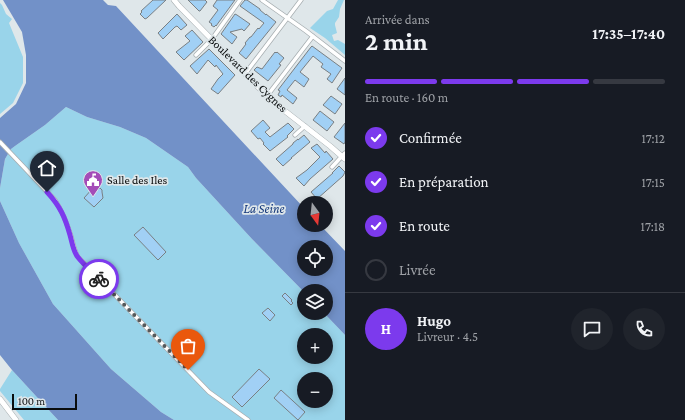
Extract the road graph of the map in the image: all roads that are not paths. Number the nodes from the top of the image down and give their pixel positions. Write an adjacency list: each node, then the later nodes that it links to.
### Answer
1 (174, 0): 7 (main road, Boulevard des Cygnes)
2 (240, 0): 7 (street)
3 (262, 0): 5 (street)
4 (301, 0): 5 (street)
5 (288, 18): 6 (street); 10 (street)
6 (313, 36): 9 (street); 11 (street)
7 (212, 40): 8 (street); 10 (main road, Boulevard des Cygnes)
8 (196, 54)
9 (345, 60)
10 (245, 74): 11 (main road, Boulevard des Cygnes)
11 (267, 96): 12 (main road, Boulevard des Cygnes)
12 (305, 126): 13 (street); 15 (main road, Boulevard des Cygnes)
13 (295, 135)
14 (0, 142): 19 (street)
15 (344, 156): 16 (street)
16 (332, 167)
17 (0, 399): 18 (main road)
18 (16, 420)
19 (248, 420)

